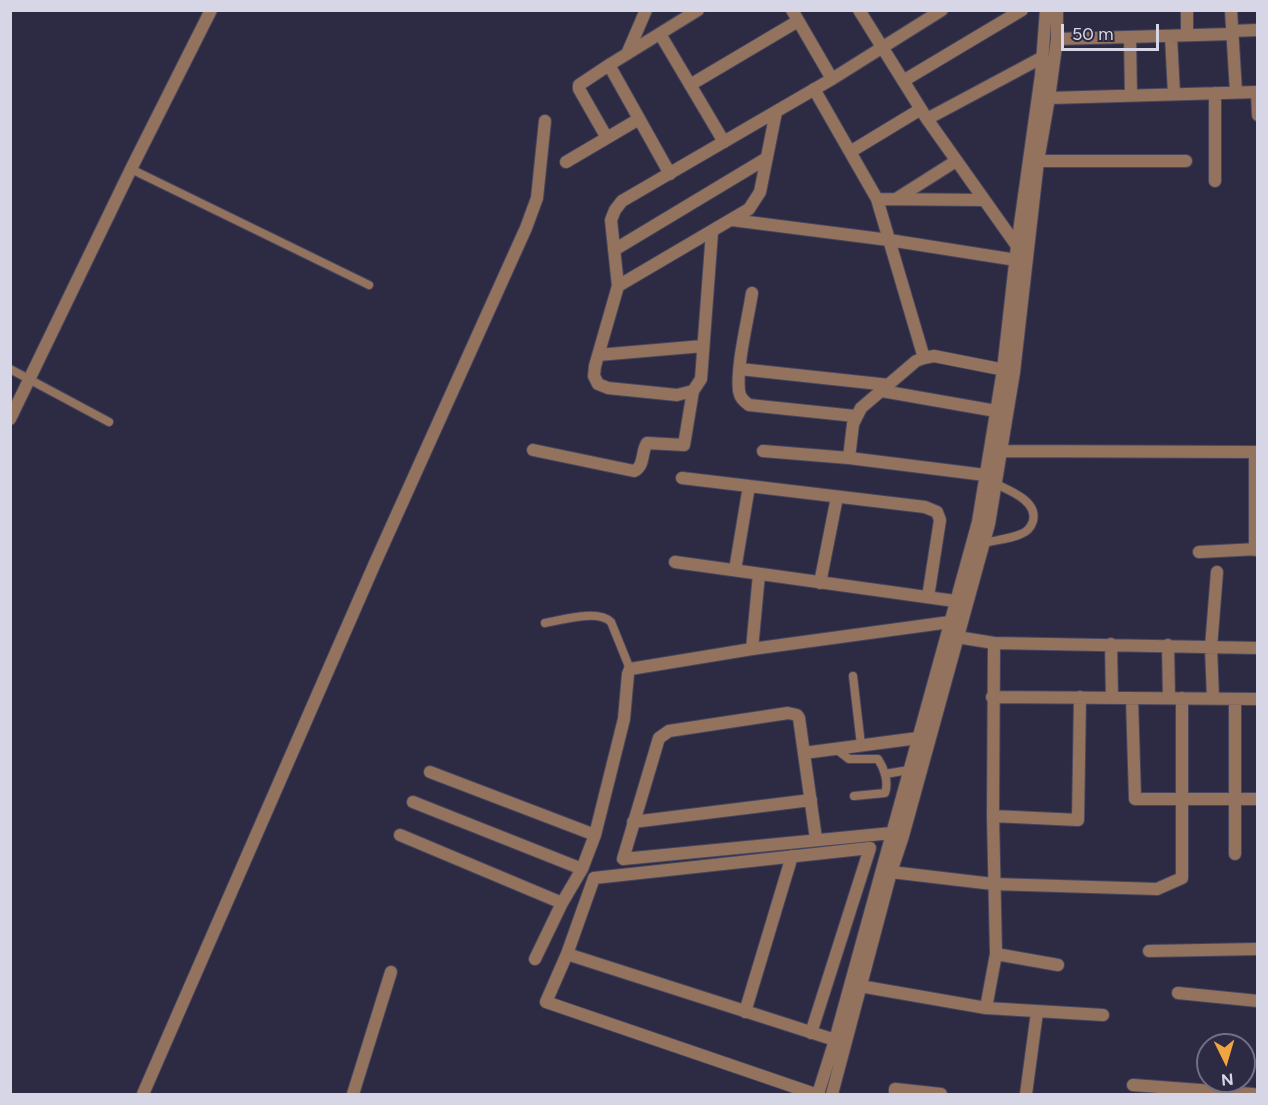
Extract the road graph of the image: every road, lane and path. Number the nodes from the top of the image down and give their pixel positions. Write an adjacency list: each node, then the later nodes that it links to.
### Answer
1 (211, 10): 46 (street)
2 (645, 10): 20 (street)
3 (698, 10): 14 (street)
4 (859, 10): 19 (street)
5 (942, 10): 19 (street)
6 (1022, 10): 24 (street)
7 (1046, 10): 21 (street)
8 (1057, 10): 18 (street)
9 (1187, 10): 15 (street)
10 (1231, 10): 13 (street)
11 (795, 16): 23 (street); 25 (street)
12 (1257, 30): 13 (street)
13 (1231, 33): 15 (street); 27 (street)
14 (660, 34): 20 (street); 25 (street)
15 (1187, 35): 16 (street)
16 (1172, 36): 17 (street); 30 (street)
17 (1130, 37): 18 (street); 31 (street)
18 (1056, 39): 32 (street)
19 (882, 47): 23 (street); 24 (street)
20 (627, 54): 22 (street)
21 (1043, 57): 34 (street); 55 (street)
22 (609, 65): 36 (street); 38 (street)
23 (832, 79): 26 (street)
24 (903, 81): 34 (street)
25 (690, 85): 39 (street)
26 (814, 89): 33 (street); 40 (street)
27 (1236, 92): 28 (street); 29 (street)
28 (1257, 92): 35 (street)
29 (1215, 93): 30 (street); 48 (street)
30 (1174, 94): 31 (street)
31 (1131, 95): 32 (street)
32 (1049, 98): 43 (street)
33 (776, 112): 39 (street); 41 (street)
34 (924, 114): 40 (street); 42 (street)
35 (1257, 115)
36 (639, 118): 38 (street); 47 (street)
37 (545, 121): 155 (street)
38 (607, 138): 45 (street)
39 (724, 142): 47 (street)
40 (850, 152): 49 (street)
41 (766, 158): 52 (street); 56 (street)
42 (956, 161): 50 (street); 51 (street)
43 (1038, 161): 44 (street); 66 (street)
44 (1186, 161)
45 (566, 162)
46 (131, 169): 58 (lane); 67 (street)
47 (670, 174): 56 (street)
48 (1215, 181)
49 (877, 199): 50 (street); 54 (street)
50 (895, 199): 51 (street)
51 (983, 200): 55 (street)
52 (732, 220): 53 (street); 54 (street)
53 (712, 232): 59 (street); 61 (street)
54 (889, 240): 57 (street); 63 (street)
55 (1017, 246): 57 (street)
56 (614, 250): 59 (street)
57 (1016, 260): 66 (street)
58 (369, 285)
59 (618, 286): 62 (street)
60 (752, 293): 65 (street)
61 (703, 346): 62 (street); 69 (street)
62 (598, 355): 69 (street)
63 (924, 358): 66 (street); 68 (street)
64 (10, 369): 67 (lane)
65 (740, 369): 68 (street); 71 (street)
66 (1009, 371): 70 (street); 75 (street)
67 (30, 380): 72 (street); 73 (lane)
68 (885, 388): 70 (street); 71 (street)
69 (693, 391): 74 (street)
70 (996, 411): 80 (street)
71 (855, 416): 78 (street)
72 (10, 419)
73 (109, 422)
74 (533, 450)
75 (1001, 450): 77 (street); 80 (street)
76 (763, 451): 78 (street)
77 (1256, 452): 84 (street)
78 (849, 458): 80 (street)
79 (682, 478): 81 (street)
80 (993, 478): 83 (street); 83 (lane); 92 (street)
81 (749, 486): 82 (street); 87 (street)
82 (837, 496): 90 (street); 91 (street)
83 (984, 543): 92 (street)
84 (1256, 550): 85 (street)
85 (1199, 552)
86 (675, 562): 87 (street)
87 (735, 570): 89 (street)
88 (1217, 572): 99 (street)
89 (759, 574): 90 (street); 101 (street)
90 (820, 583): 91 (street)
91 (928, 597): 92 (street)
92 (961, 602): 93 (street)
93 (956, 621): 95 (street); 101 (street); 113 (street)
94 (545, 623): 102 (lane)
95 (957, 637): 96 (street); 135 (street)
96 (994, 643): 97 (street); 104 (street)
97 (1111, 644): 98 (street); 106 (street)
98 (1168, 645): 99 (street); 108 (street)
99 (1211, 647): 100 (street); 110 (street)
100 (1257, 648)
101 (752, 649): 102 (street)
102 (630, 669): 130 (street)
103 (853, 676): 114 (lane)
104 (992, 697): 105 (street); 126 (street)
105 (1080, 697): 106 (street); 126 (street)
106 (1112, 698): 107 (street)
107 (1132, 698): 108 (street); 122 (street)
108 (1169, 698): 109 (street)
109 (1182, 698): 110 (street); 122 (street)
110 (1213, 698): 111 (street)
111 (1235, 699): 112 (street); 121 (street)
112 (1257, 699)
113 (918, 738): 114 (street); 117 (street)
114 (861, 745): 115 (street)
115 (836, 748): 116 (street); 119 (lane)
116 (804, 753): 124 (street); 127 (street)
117 (909, 770): 119 (lane); 128 (street)
118 (430, 772): 130 (street)
119 (885, 774): 120 (lane)
120 (854, 796)
121 (1235, 798): 122 (street); 123 (street); 132 (street)
122 (1183, 799): 136 (street)
123 (1257, 799)
124 (811, 800): 127 (street); 131 (street)
125 (412, 802): 134 (street)
126 (993, 816): 136 (street)
127 (633, 822): 131 (street)
128 (892, 832): 131 (street); 145 (street)
129 (400, 835): 137 (street)
130 (595, 835): 134 (street)
131 (816, 839)
132 (1235, 854)
133 (792, 856): 140 (street); 149 (street); 152 (street)
134 (582, 869): 137 (street)
135 (891, 872): 136 (street); 145 (street)
136 (993, 884): 141 (street)
137 (562, 903): 142 (street)
138 (1257, 949): 139 (street)
139 (1149, 951)
140 (567, 954): 149 (street); 157 (street)
141 (996, 954): 143 (street); 148 (street)
142 (535, 958)
143 (1059, 965)
144 (391, 972): 156 (street)
145 (854, 985): 148 (street); 153 (street); 158 (street)
146 (1178, 993): 147 (street)
147 (1257, 1001)
148 (986, 1008): 150 (street)
149 (746, 1012): 152 (street)
150 (1037, 1012): 151 (street); 161 (street)
151 (1103, 1015)
152 (811, 1033): 153 (street)
153 (835, 1040): 157 (street)
154 (1133, 1085): 162 (street)
155 (142, 1095)
156 (353, 1095)
157 (816, 1095)
158 (832, 1095)
159 (895, 1095): 160 (street)
160 (941, 1095)
161 (1026, 1095)
162 (1253, 1095)

